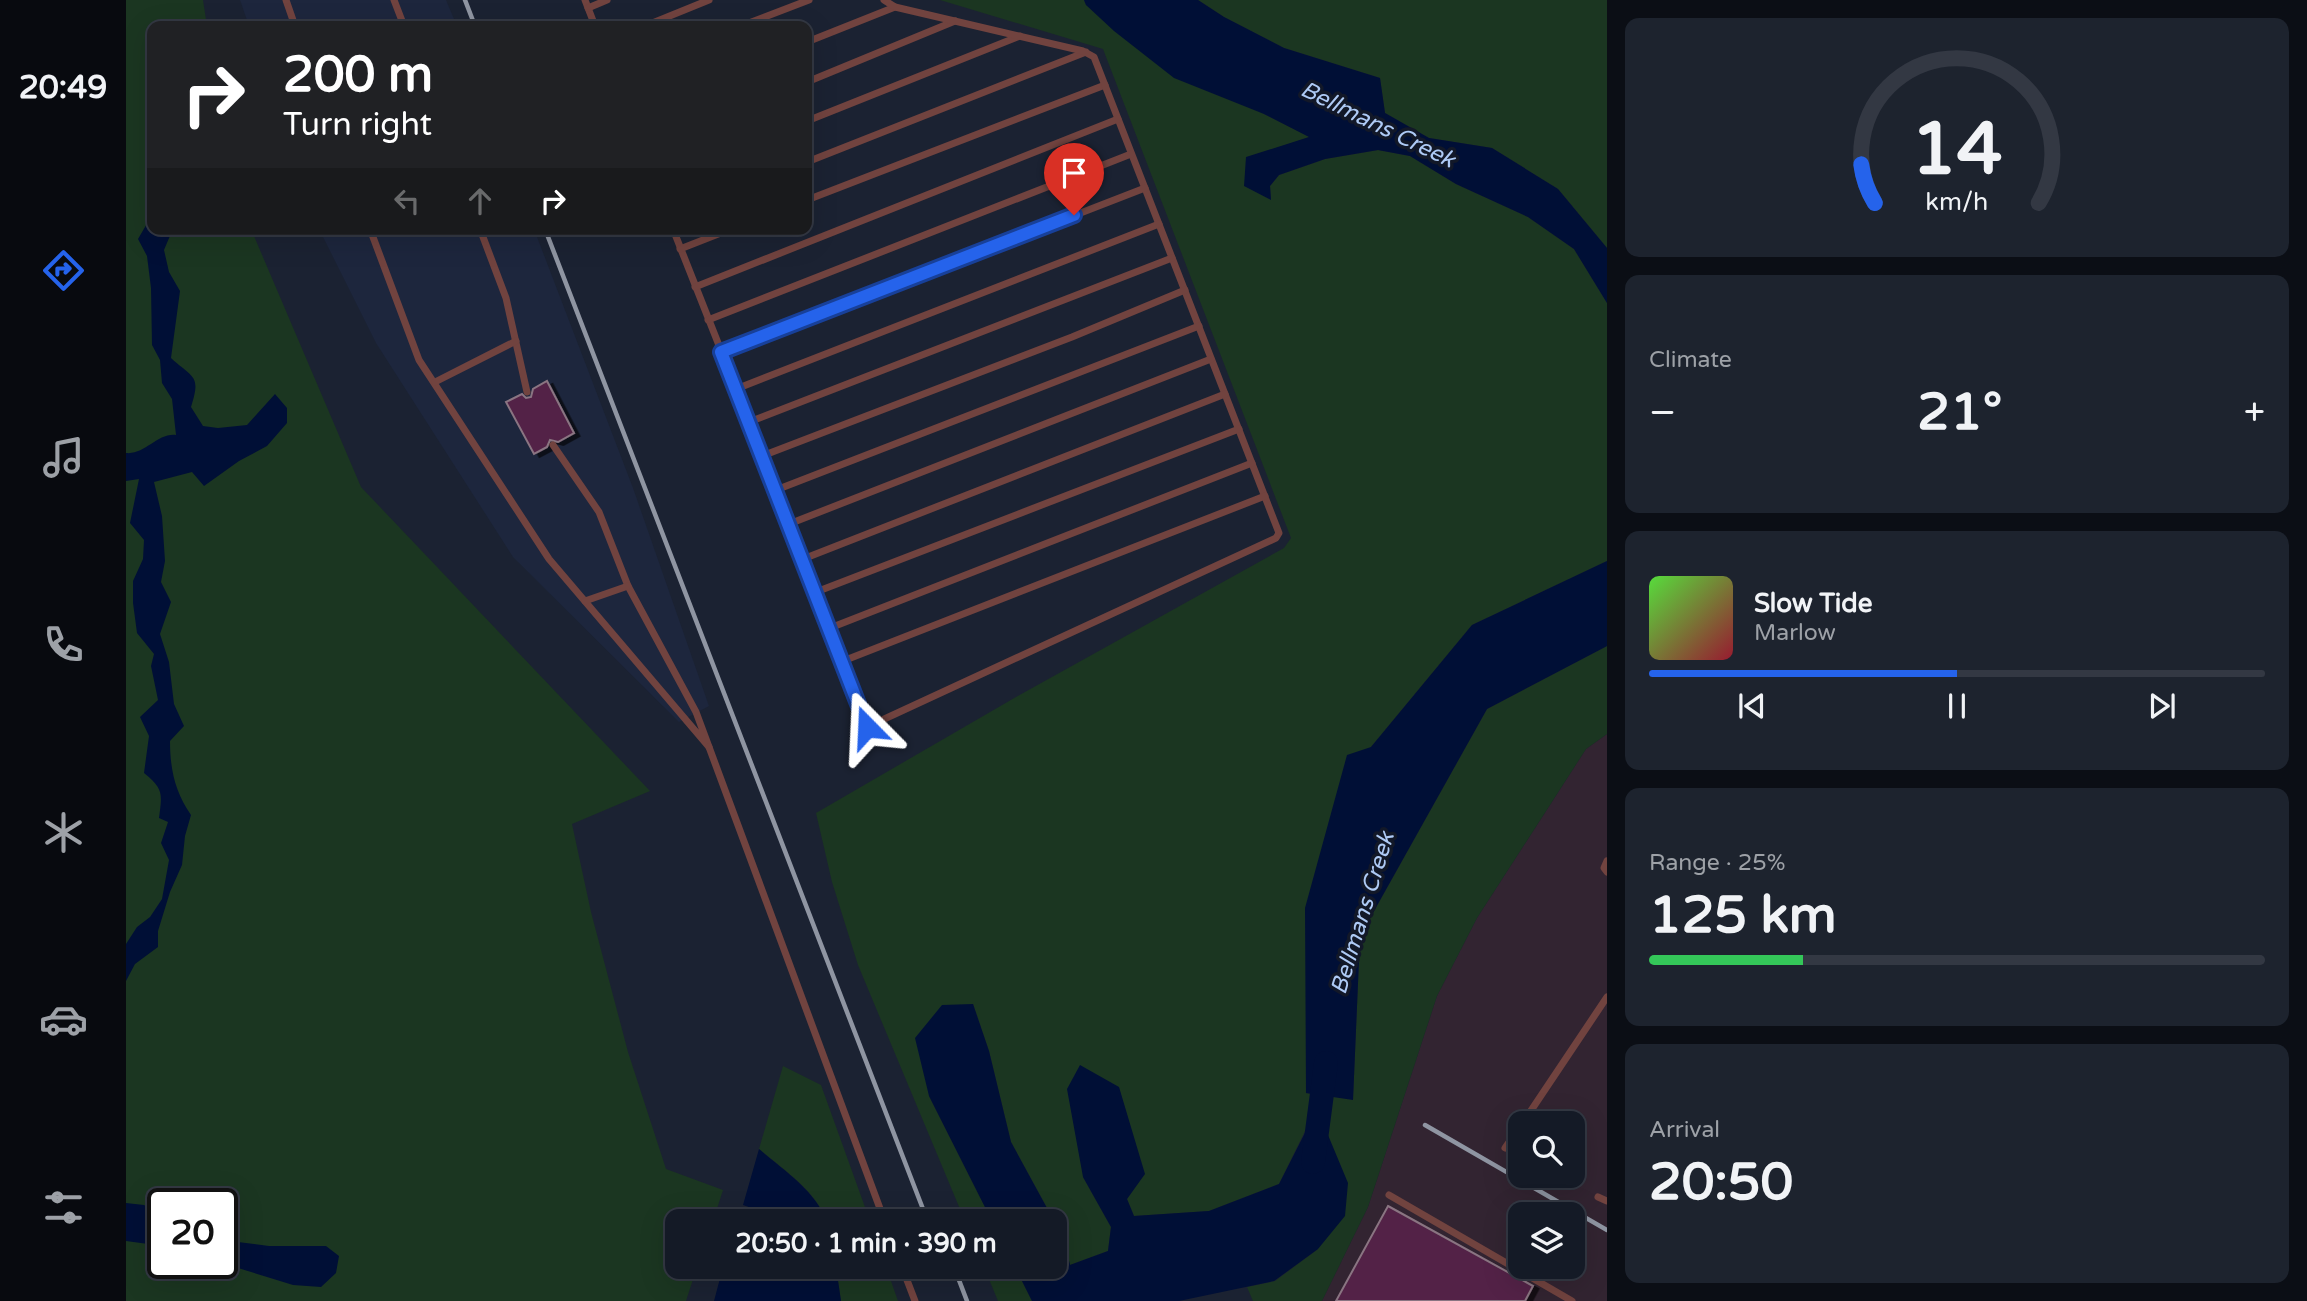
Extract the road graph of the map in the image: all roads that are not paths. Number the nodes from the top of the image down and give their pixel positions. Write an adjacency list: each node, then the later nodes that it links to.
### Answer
1 (286, 0): 9 (lane)
2 (394, 0): 10 (lane)
3 (607, 0): 7 (lane)
4 (709, 0): 12 (lane)
5 (809, 0): 13 (lane)
6 (884, 0): 8 (lane)
7 (587, 4): 11 (lane)
8 (895, 7): 14 (lane); 16 (lane)
9 (293, 21)
10 (402, 21)
11 (593, 21)
12 (657, 21)
13 (754, 21)
14 (956, 21): 15 (lane); 18 (lane)
15 (1020, 36): 17 (lane); 20 (lane)
16 (812, 40)
17 (1086, 52): 19 (lane); 23 (lane)
18 (812, 80)
19 (1105, 85): 21 (lane); 25 (lane)
20 (812, 119)
21 (1118, 119): 22 (lane); 33 (lane)
22 (1131, 153): 24 (lane); 35 (lane)
23 (812, 160)
24 (1145, 188): 26 (lane); 38 (lane)
25 (812, 199)
26 (1159, 223): 32 (lane); 41 (lane)
27 (372, 235): 40 (lane)
28 (482, 235): 37 (lane)
29 (675, 235): 31 (lane)
30 (716, 235): 31 (lane)
31 (680, 249): 33 (lane)
32 (1172, 258): 34 (lane); 44 (lane)
33 (695, 287): 35 (lane)
34 (1185, 290): 36 (lane); 47 (lane)
35 (708, 320): 38 (lane)
36 (1199, 326): 39 (lane); 49 (lane)
37 (516, 341): 40 (lane); 42 (lane)
38 (721, 352): 41 (lane)
39 (1212, 359): 43 (lane); 51 (lane)
40 (435, 382): 55 (lane)
41 (736, 389): 44 (lane)
42 (527, 392)
43 (1225, 394): 45 (lane); 52 (lane)
44 (749, 422): 47 (lane)
45 (1239, 429): 48 (lane); 54 (lane)
46 (552, 445): 53 (lane)
47 (762, 456): 49 (lane)
48 (1252, 463): 50 (lane); 56 (lane)
49 (776, 490): 51 (lane)
50 (1265, 496): 57 (lane); 57 (lane)
51 (789, 524): 52 (lane)
52 (803, 559): 54 (lane)
53 (628, 586): 55 (lane); 58 (lane)
54 (816, 592): 56 (lane)
55 (585, 601): 58 (lane)
56 (831, 628): 57 (lane)
57 (843, 661)
58 (709, 747): 69 (lane)
59 (1607, 861): 60 (lane)
60 (1607, 872)
61 (1607, 992): 62 (lane)
62 (1607, 997): 63 (lane)
63 (1530, 1111)
64 (1508, 1144): 65 (lane)
65 (1505, 1148)
66 (1389, 1195): 72 (lane)
67 (1598, 1197): 68 (lane)
68 (1607, 1200)
69 (880, 1209)
70 (907, 1279): 71 (lane)
71 (915, 1301)
72 (1572, 1301)

